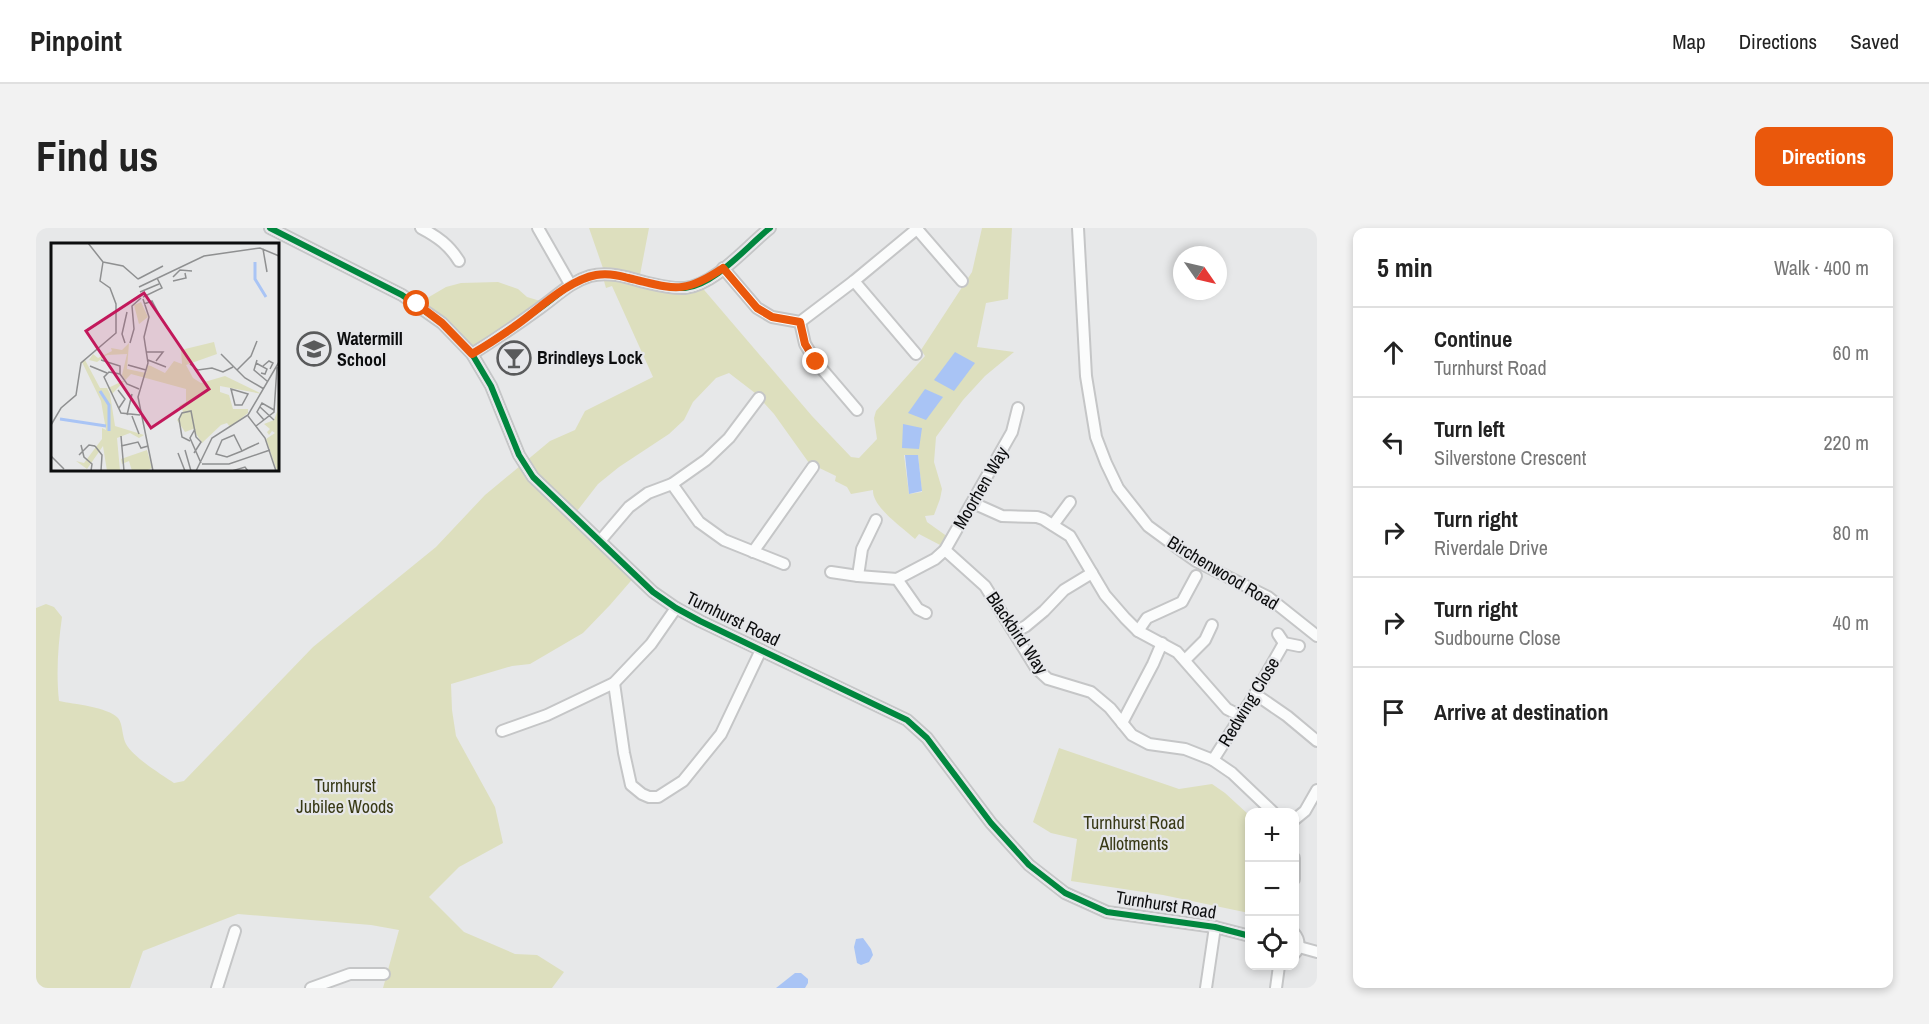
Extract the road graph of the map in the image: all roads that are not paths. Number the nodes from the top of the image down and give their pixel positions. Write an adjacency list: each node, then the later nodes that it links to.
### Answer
1 (270, 228): 13 (street, Turnhurst Road)
2 (421, 228): 7 (street)
3 (538, 228): 11 (street)
4 (1078, 228): 38 (street, Birchenwood Road)
5 (918, 229): 9 (street); 10 (street)
6 (763, 230): 8 (street)
7 (459, 261)
8 (723, 268): 11 (street); 12 (street)
9 (854, 281): 12 (street); 14 (street)
10 (962, 281)
11 (570, 284): 13 (street)
12 (800, 322): 17 (street)
13 (472, 354): 24 (street, Turnhurst Road)
14 (916, 354)
15 (759, 398): 19 (street)
16 (1017, 408): 21 (street, Moorhen Way)
17 (857, 410)
18 (813, 467): 26 (street)
19 (672, 484): 24 (street); 26 (street)
20 (1071, 500): 23 (street)
21 (972, 503): 23 (street); 25 (street, Moorhen Way)
22 (876, 520): 30 (street)
23 (1053, 525): 29 (street)
24 (600, 541): 33 (street, Turnhurst Road)
25 (945, 550): 32 (street); 37 (street, Blackbird Way)
26 (753, 552): 27 (street)
27 (784, 564)
28 (831, 572): 30 (street)
29 (1092, 573): 36 (street); 37 (street)
30 (858, 576): 32 (street)
31 (1196, 576): 36 (street)
32 (897, 579): 34 (street)
33 (676, 608): 41 (street, Turnhurst Road); 43 (street)
34 (919, 613)
35 (1212, 624): 42 (street)
36 (1138, 631): 39 (street)
37 (1015, 632): 46 (street, Blackbird Way)
38 (1317, 636)
39 (1161, 644): 42 (street); 46 (street)
40 (1299, 646): 44 (street, Redwing Close)
41 (761, 650): 43 (street); 53 (street, Turnhurst Road)
42 (1185, 660): 45 (street)
43 (614, 683): 47 (street)
44 (1255, 694): 45 (street, Redwing Close); 48 (street)
45 (1241, 716): 49 (street, Redwing Close)
46 (1122, 723): 49 (street, Blackbird Way)
47 (502, 732)
48 (1317, 741)
49 (1213, 760): 51 (street, Blackbird Way)
50 (1317, 790): 52 (street)
51 (1268, 808)
52 (1299, 816)
53 (1215, 927): 55 (street, Turnhurst Road); 62 (street)
54 (235, 931): 60 (street)
55 (1245, 935)
56 (1299, 950): 57 (street)
57 (1317, 952)
58 (1278, 970): 63 (street)
59 (384, 974): 61 (street)
60 (217, 988)
61 (310, 988)
62 (1206, 988)
63 (1276, 988)

